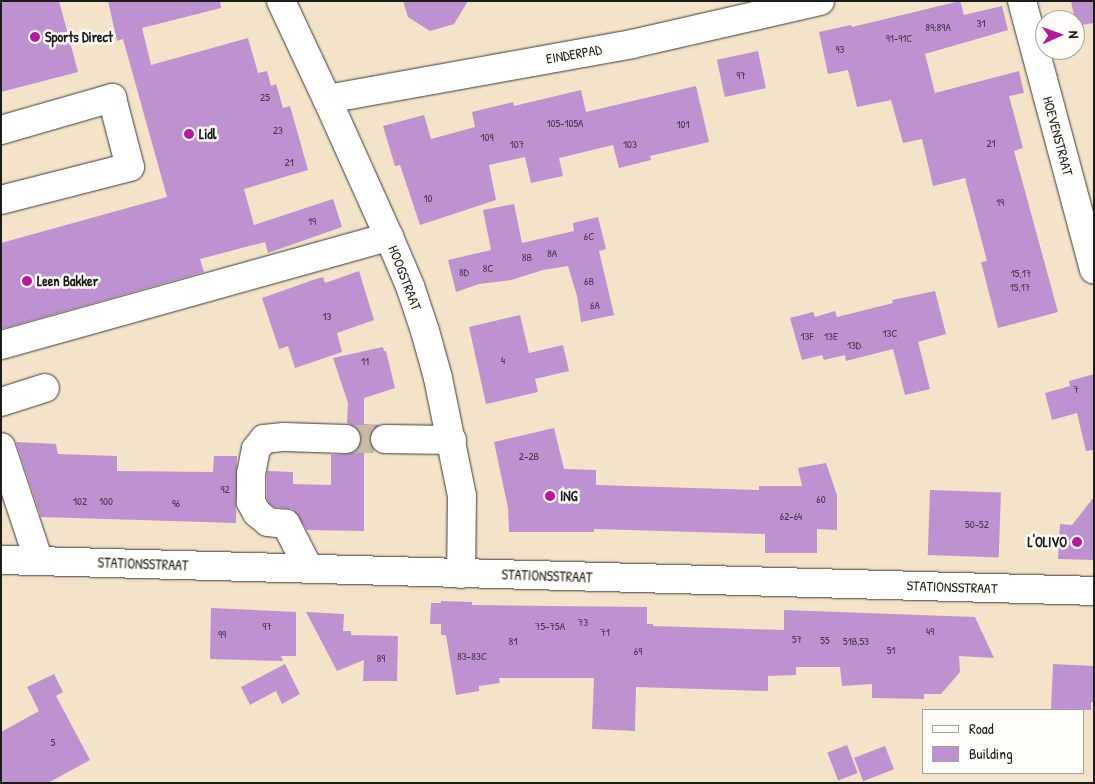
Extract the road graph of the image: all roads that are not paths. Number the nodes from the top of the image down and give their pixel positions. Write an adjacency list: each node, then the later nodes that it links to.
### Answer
1 (281, 1): 4 (main road, HOOGSTRAAT)
2 (820, 1): 4 (main road, EINDERPAD)
3 (1022, 1): 8 (main road, HOEVENSTRAAT)
4 (327, 99): 7 (main road, HOOGSTRAAT)
5 (1, 130): 6 (main road)
6 (1, 200)
7 (389, 238): 9 (main road); 14 (main road, HOOGSTRAAT)
8 (1094, 270)
9 (1, 346)
10 (45, 388): 11 (main road)
11 (1, 402)
12 (346, 438): 18 (main road)
13 (385, 439): 14 (main road)
14 (452, 440): 19 (main road, HOOGSTRAAT)
15 (1, 447): 17 (main road)
16 (1, 560): 17 (main road, STATIONSSTRAAT)
17 (39, 561): 18 (main road, STATIONSSTRAAT)
18 (309, 569): 19 (main road, STATIONSSTRAAT)
19 (461, 574): 20 (main road, STATIONSSTRAAT)
20 (1094, 590)

